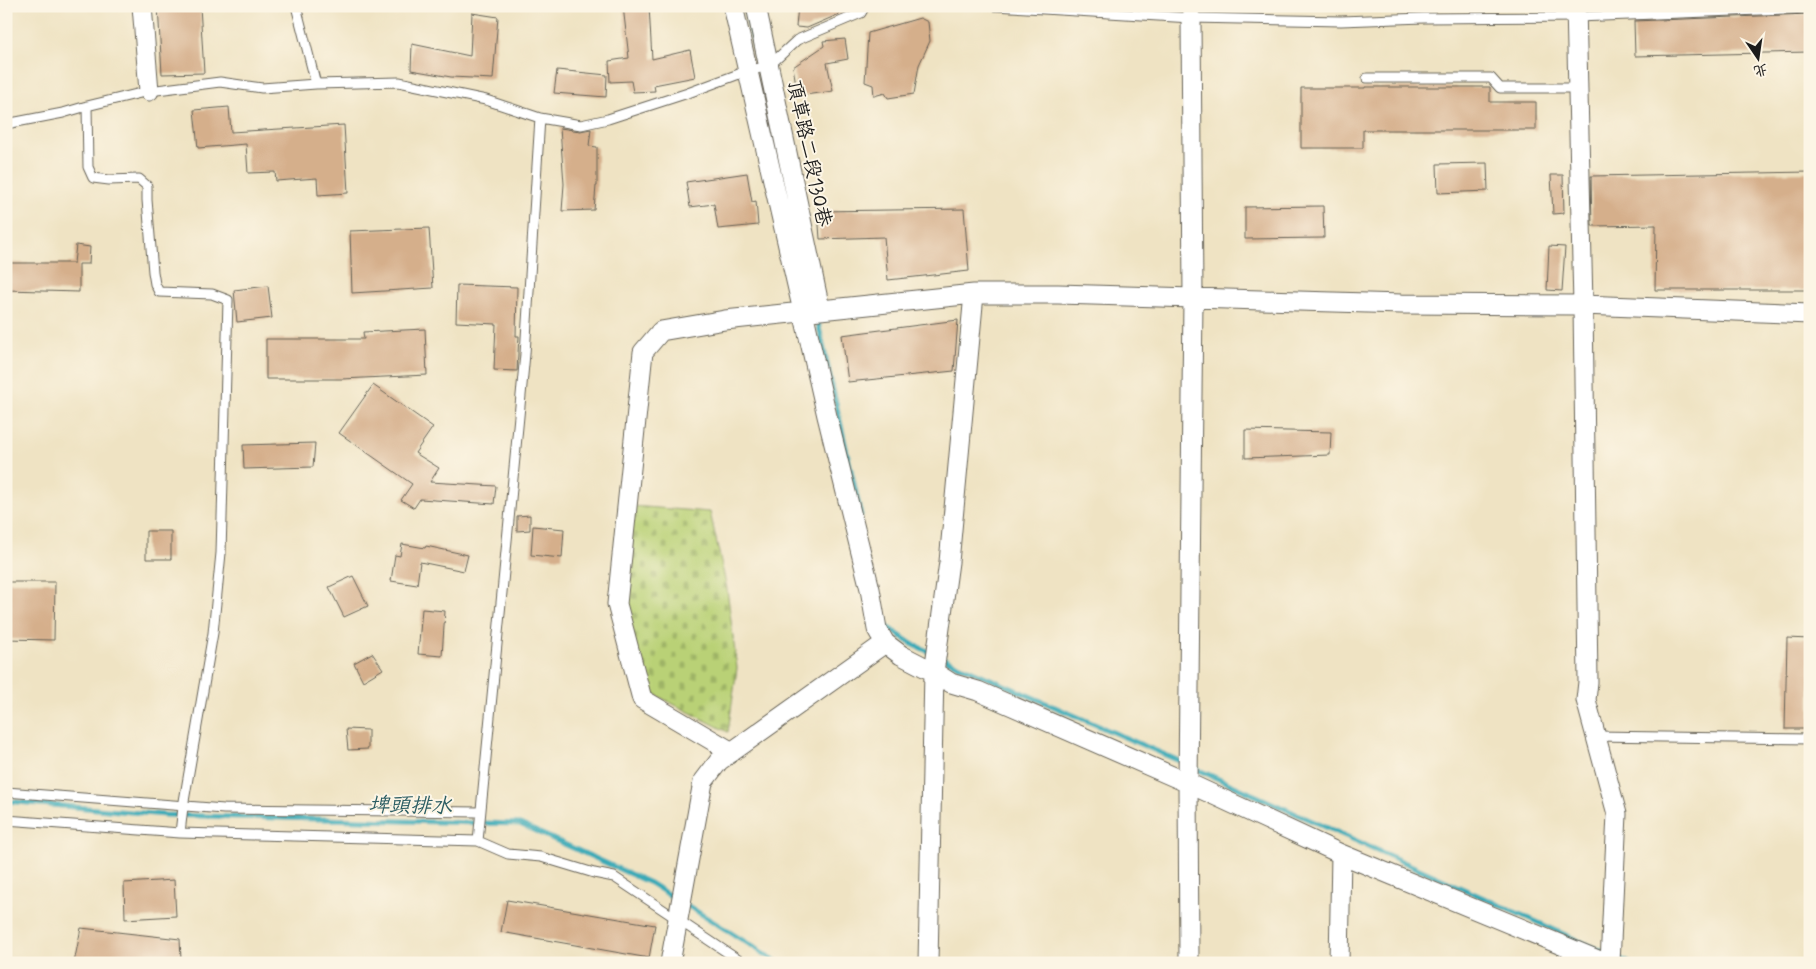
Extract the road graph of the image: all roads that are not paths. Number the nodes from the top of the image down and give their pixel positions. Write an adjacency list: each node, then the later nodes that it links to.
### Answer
1 (142, 6): 15 (street)
2 (296, 6): 13 (lane)
3 (733, 6): 11 (street)
4 (756, 6): 10 (street, 頂草路二段130巷)
5 (865, 6): 10 (lane)
6 (994, 6): 9 (lane)
7 (1810, 8): 8 (lane)
8 (1577, 11): 9 (lane); 14 (street)
9 (1191, 12): 20 (street)
10 (769, 66): 11 (lane); 22 (street, 頂草路二段130巷)
11 (747, 71): 17 (lane); 22 (street)
12 (1367, 78): 14 (lane)
13 (316, 84): 15 (lane); 17 (lane)
14 (1579, 88): 21 (street)
15 (149, 91): 16 (lane)
16 (87, 106): 18 (lane); 31 (lane)
17 (540, 118): 32 (lane)
18 (6, 124)
19 (974, 294): 20 (street); 22 (street); 25 (street)
20 (1194, 298): 21 (street); 29 (street)
21 (1583, 305): 23 (street); 26 (street)
22 (812, 311): 24 (street); 28 (street)
23 (1810, 314)
24 (885, 643): 25 (street); 28 (street)
25 (934, 672): 29 (street); 40 (street)
26 (1595, 736): 27 (lane); 44 (street)
27 (1810, 739)
28 (732, 752): 37 (street)
29 (1188, 783): 36 (street); 41 (street)
30 (6, 792): 31 (lane)
31 (183, 807): 32 (lane); 34 (lane)
32 (480, 812): 35 (lane)
33 (6, 820): 34 (lane)
34 (180, 833): 35 (lane)
35 (478, 842): 37 (lane)
36 (1341, 854): 42 (street); 43 (street)
37 (677, 920): 38 (street); 39 (lane)
38 (670, 963)
39 (743, 963)
40 (928, 963)
41 (1189, 963)
42 (1340, 963)
43 (1605, 963)
44 (1610, 963)

